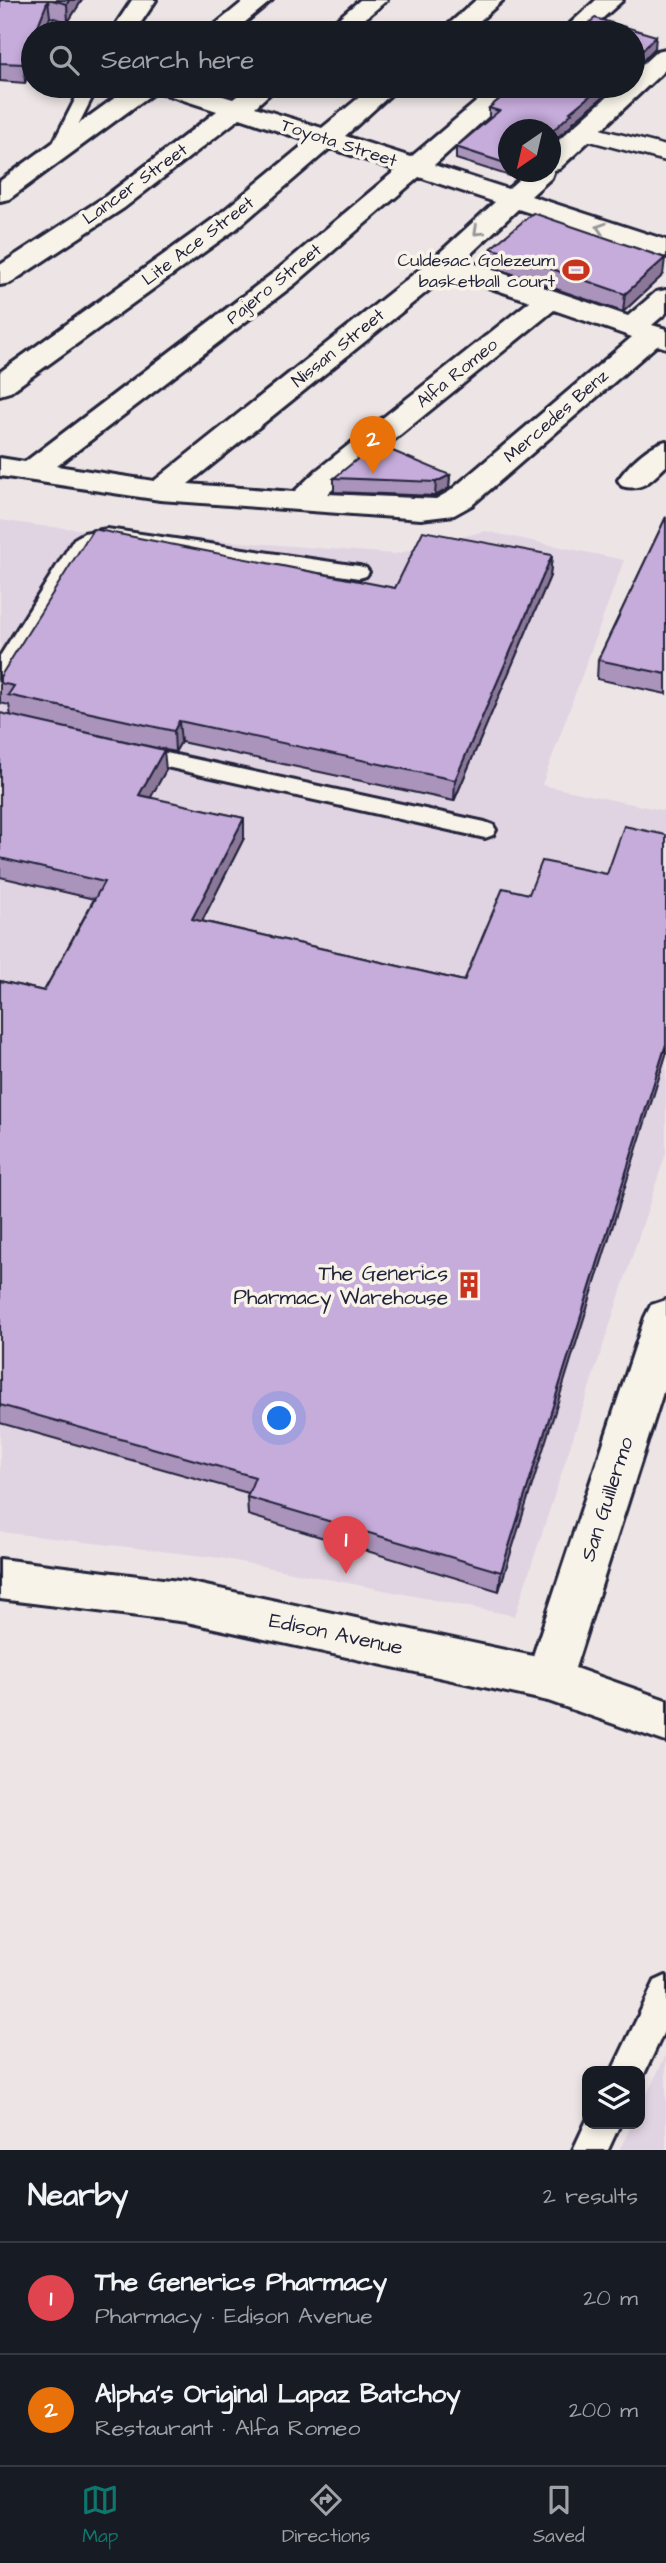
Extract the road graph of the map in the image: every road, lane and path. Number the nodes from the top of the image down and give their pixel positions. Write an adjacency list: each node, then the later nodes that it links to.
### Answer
1 (260, 0): 7 (street)
2 (376, 0): 8 (street)
3 (491, 0): 9 (street)
4 (611, 0): 10 (street)
5 (144, 1): 6 (street)
6 (130, 21)
7 (233, 21)
8 (349, 21)
9 (466, 21)
10 (586, 21)
11 (666, 56): 12 (street)
12 (645, 75)
13 (84, 98): 23 (lane)
14 (130, 98): 23 (street)
15 (203, 98): 20 (street, Toyota Street)
16 (250, 98): 20 (street, Lancer Street)
17 (373, 98): 22 (street, Lite Ace Street)
18 (496, 98): 26 (street, Pajero Street)
19 (621, 98): 21 (street)
20 (236, 109): 22 (street, Toyota Street); 32 (street, Lancer Street)
21 (584, 132): 24 (street); 25 (street)
22 (324, 138): 26 (street, Toyota Street); 36 (street, Lite Ace Street)
23 (58, 149): 28 (street)
24 (561, 154)
25 (666, 154)
26 (415, 167): 29 (street, Toyota Street); 39 (street, Pajero Street)
27 (531, 182): 29 (street, Nissan Street)
28 (0, 193)
29 (512, 199): 30 (street, Toyota Street, one-way to 29); 31 (street, Nissan Street, one-way to 31)
30 (666, 249)
31 (444, 263): 34 (street); 41 (street, Nissan Street)
32 (0, 277)
33 (666, 298): 35 (street, Mercedes Benz)
34 (549, 300): 35 (street); 42 (street, Alfa Romeo)
35 (650, 334): 42 (street, Mercedes Benz)
36 (0, 386)
37 (666, 450): 40 (street)
38 (0, 467): 39 (street)
39 (30, 472): 41 (street)
40 (633, 480)
41 (160, 491): 42 (street)
42 (302, 501)
43 (359, 572): 44 (lane)
44 (0, 673)
45 (108, 747): 46 (lane)
46 (485, 830)
47 (666, 1317): 49 (street, San Guillermo)
48 (0, 1579): 49 (street, Edison Avenue)
49 (548, 1680): 50 (street, Edison Avenue)
50 (666, 1721)
51 (666, 1992): 52 (lane)
52 (630, 2066)
53 (600, 2129): 54 (lane)
54 (590, 2150)

